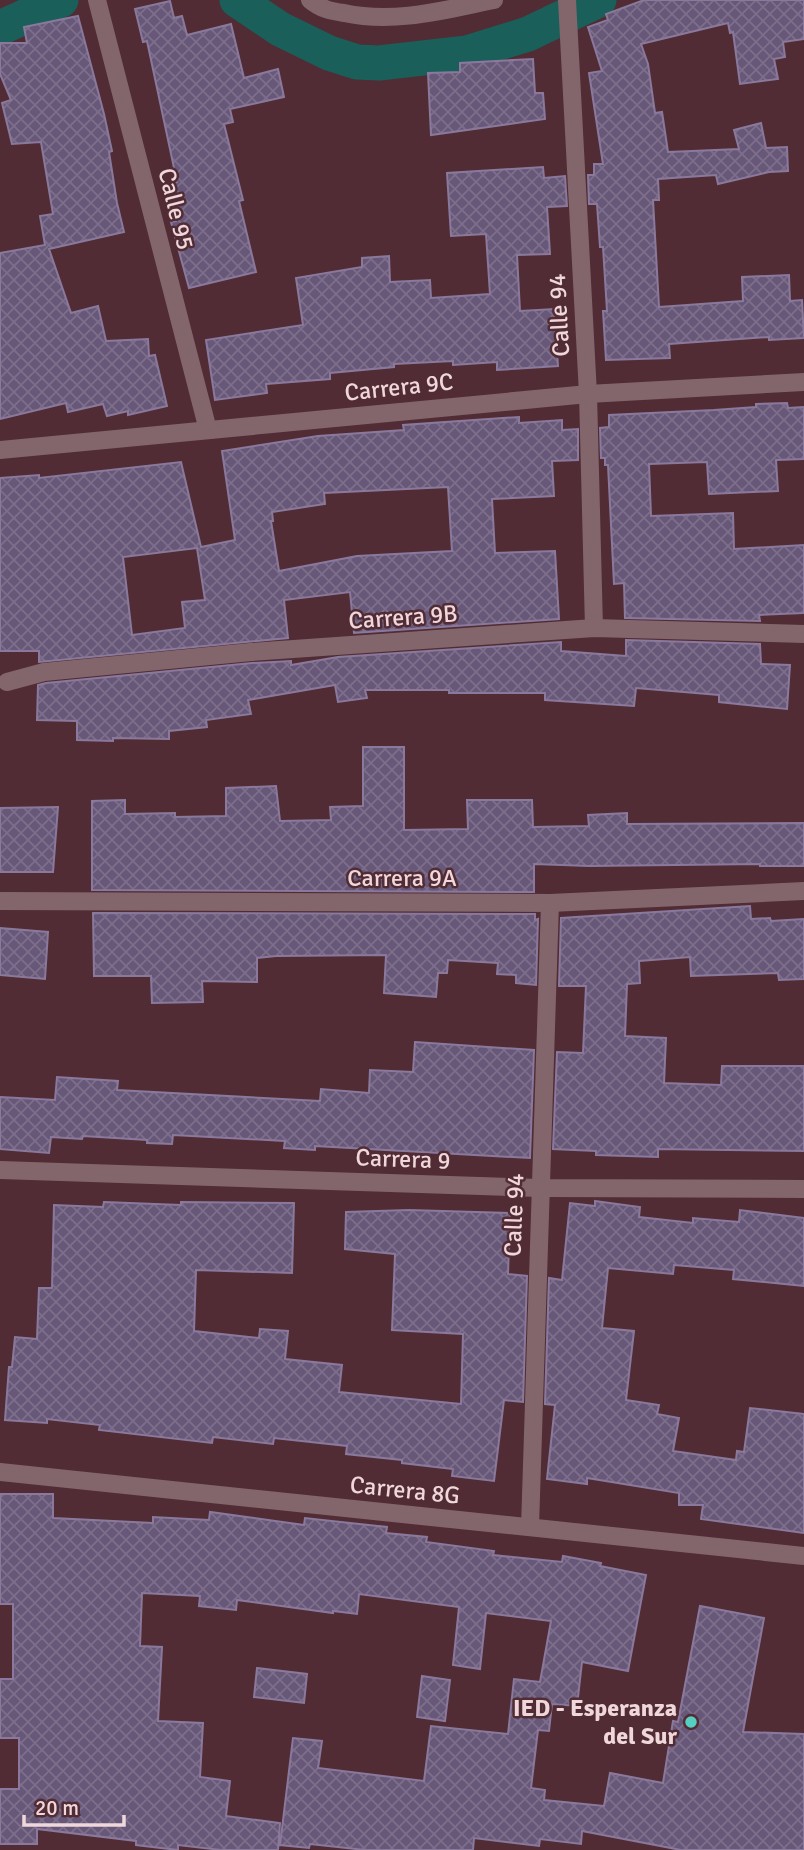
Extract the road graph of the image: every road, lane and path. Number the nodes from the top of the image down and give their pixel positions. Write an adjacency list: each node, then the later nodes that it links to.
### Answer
1 (310, 0): 2 (street)
2 (494, 0)
3 (568, 0): 6 (street, Calle 94)
4 (98, 4): 7 (street, Calle 95)
5 (804, 382): 6 (street, Carrera 9C)
6 (588, 394): 7 (street, Carrera 9C); 9 (street, Calle 94)
7 (208, 430): 8 (street, Carrera 9C)
8 (0, 450)
9 (594, 628): 10 (street, Carrera 9B); 11 (street, Carrera 9B)
10 (804, 634)
11 (7, 682)
12 (804, 891): 14 (street, Carrera 9A)
13 (0, 901): 14 (street, Carrera 9A)
14 (550, 903): 16 (street, Calle 94)
15 (0, 1170): 16 (street, Carrera 9)
16 (539, 1188): 17 (street, Carrera 9); 19 (street, Calle 94)
17 (804, 1189)
18 (0, 1472): 19 (street, Carrera 8G)
19 (530, 1527): 20 (street, Carrera 8G)
20 (804, 1556)

